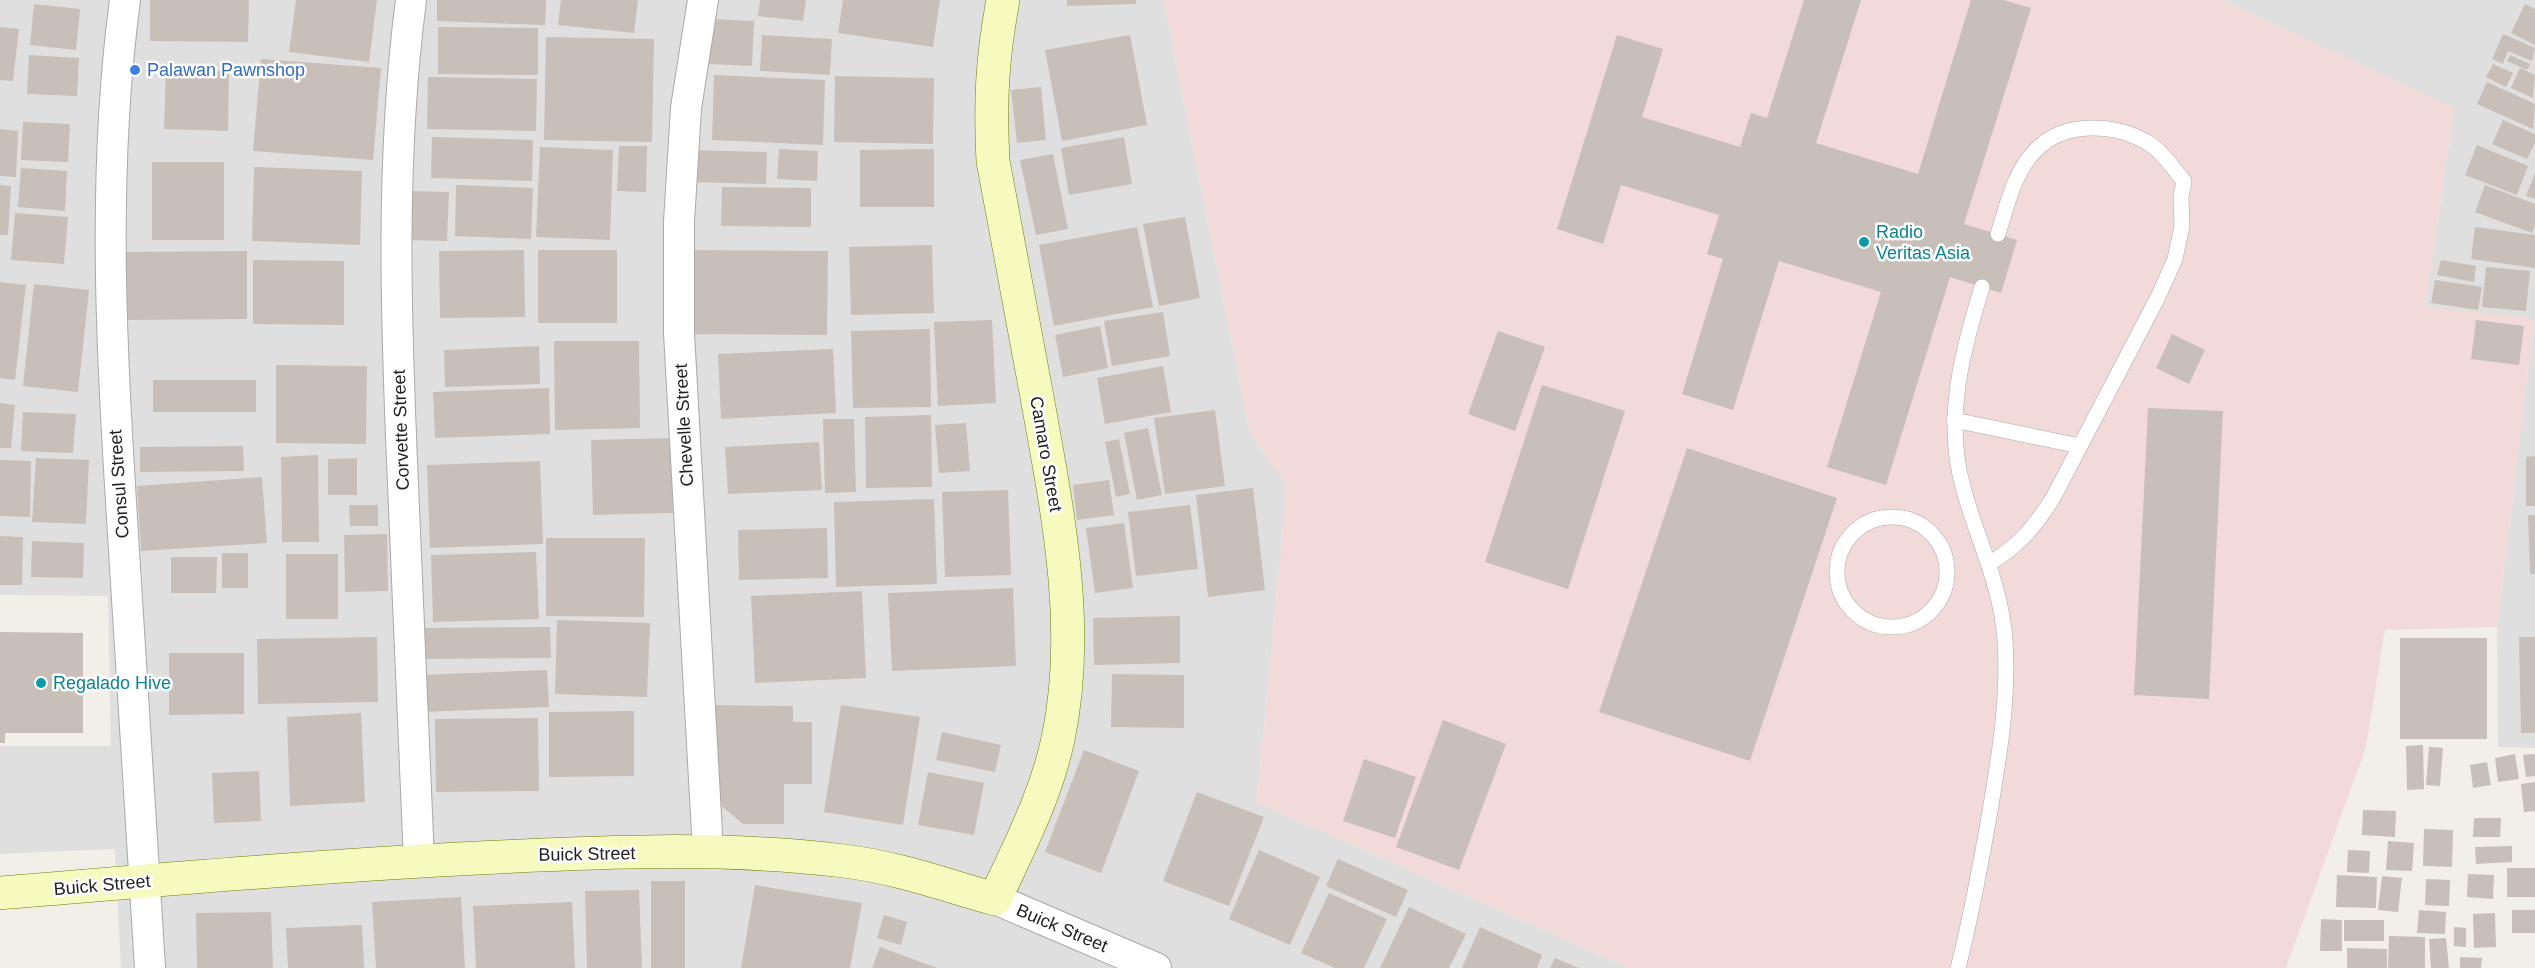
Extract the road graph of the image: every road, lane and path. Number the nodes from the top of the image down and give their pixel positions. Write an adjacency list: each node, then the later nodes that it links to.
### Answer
1 (125, 0): 13 (street, Consul Street)
2 (411, 0): 12 (street, Corvette Street)
3 (703, 0): 11 (street, Chevelle Street)
4 (1004, 0): 15 (street, Camaro Street)
5 (1998, 234): 8 (lane)
6 (1982, 287): 7 (lane)
7 (1954, 420): 8 (lane); 10 (lane)
8 (2080, 446): 10 (lane)
9 (1940, 542): 9 (lane)
10 (1990, 563): 18 (lane)
11 (708, 851): 12 (street, Buick Street); 15 (street, Buick Street)
12 (419, 861): 13 (street, Buick Street)
13 (144, 881): 14 (street, Buick Street); 16 (street, Consul Street)
14 (0, 893)
15 (995, 899): 17 (street, Buick Street)
16 (150, 968)
17 (1156, 968)
18 (1958, 968)

